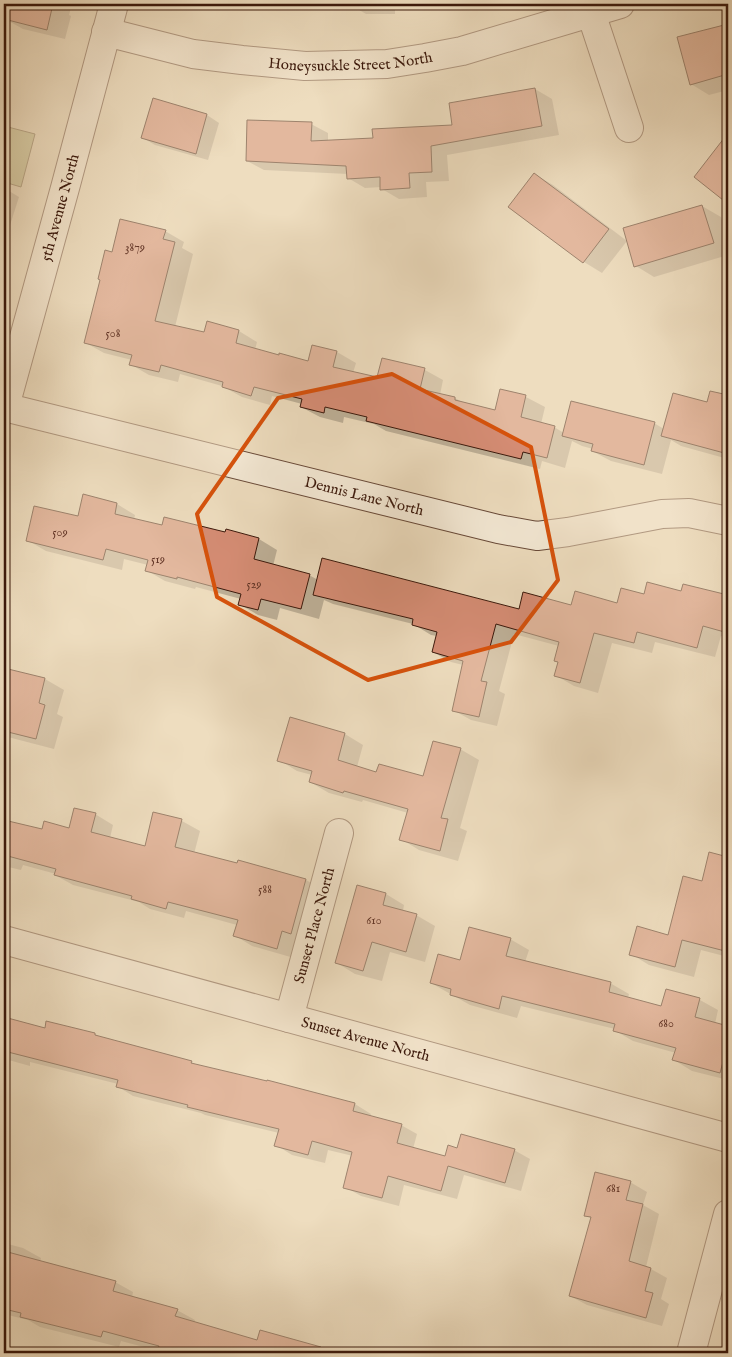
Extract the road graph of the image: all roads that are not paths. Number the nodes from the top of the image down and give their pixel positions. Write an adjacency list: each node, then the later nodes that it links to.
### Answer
1 (114, 4): 4 (street, 5th Avenue North)
2 (620, 4): 3 (street, Honeysuckle Street North)
3 (591, 13): 4 (street, Honeysuckle Street North); 5 (street)
4 (106, 32): 6 (street, 5th Avenue North)
5 (629, 128)
6 (4, 408): 7 (street, Dennis Lane North)
7 (728, 521)
8 (339, 833): 10 (street, Sunset Place North)
9 (4, 940): 10 (street, Sunset Avenue North)
10 (289, 1018): 11 (street, Sunset Avenue North)
11 (728, 1138)
12 (728, 1214): 13 (street)
13 (691, 1353)

